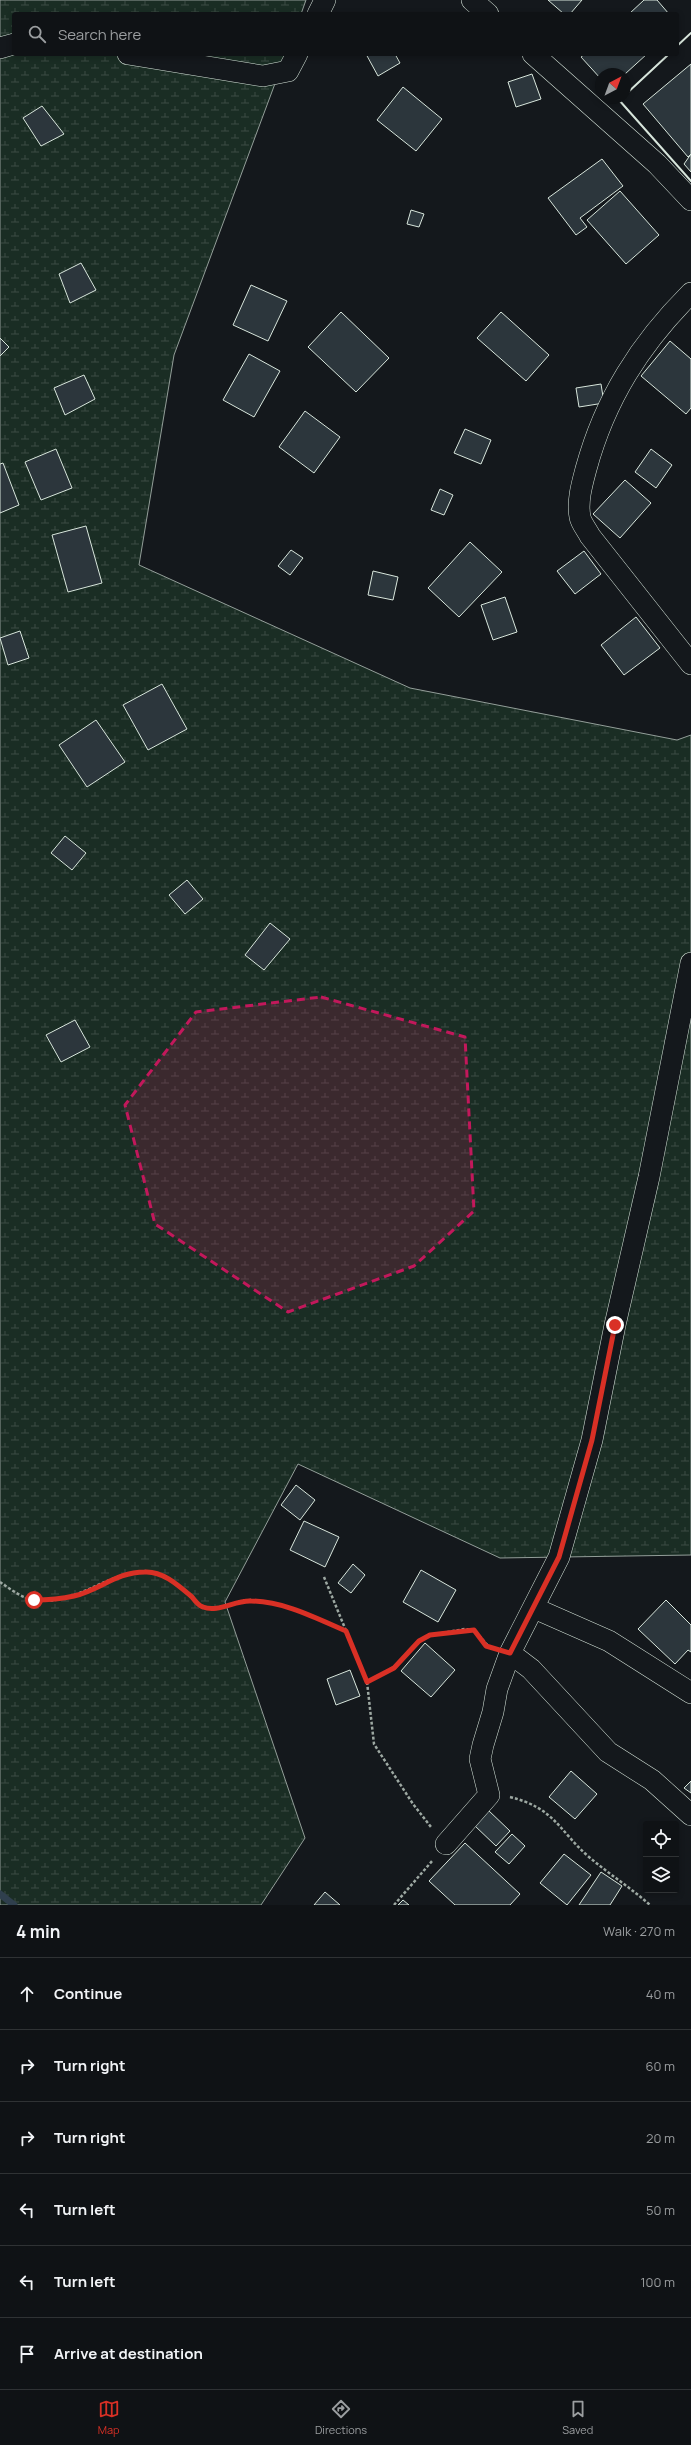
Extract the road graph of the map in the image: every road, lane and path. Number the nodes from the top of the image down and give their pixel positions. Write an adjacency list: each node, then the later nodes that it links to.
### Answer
1 (325, 0): 3 (street)
2 (472, 0): 4 (street)
3 (319, 12)
4 (486, 12)
5 (12, 45): 6 (street)
6 (0, 48)
7 (140, 56): 8 (street)
8 (296, 56)
9 (535, 56): 10 (street)
10 (691, 200)
11 (691, 293): 12 (street)
12 (691, 664)
13 (691, 963): 16 (street)
14 (324, 1577): 17 (path)
15 (0, 1582): 17 (path)
16 (534, 1608): 18 (street); 20 (street)
17 (346, 1631): 19 (path)
18 (510, 1653): 19 (path); 21 (street); 22 (street)
19 (367, 1682): 23 (path)
20 (691, 1693)
21 (489, 1796): 23 (street); 25 (path)
22 (691, 1815)
23 (446, 1844): 24 (path)
24 (394, 1905)
25 (650, 1905)

